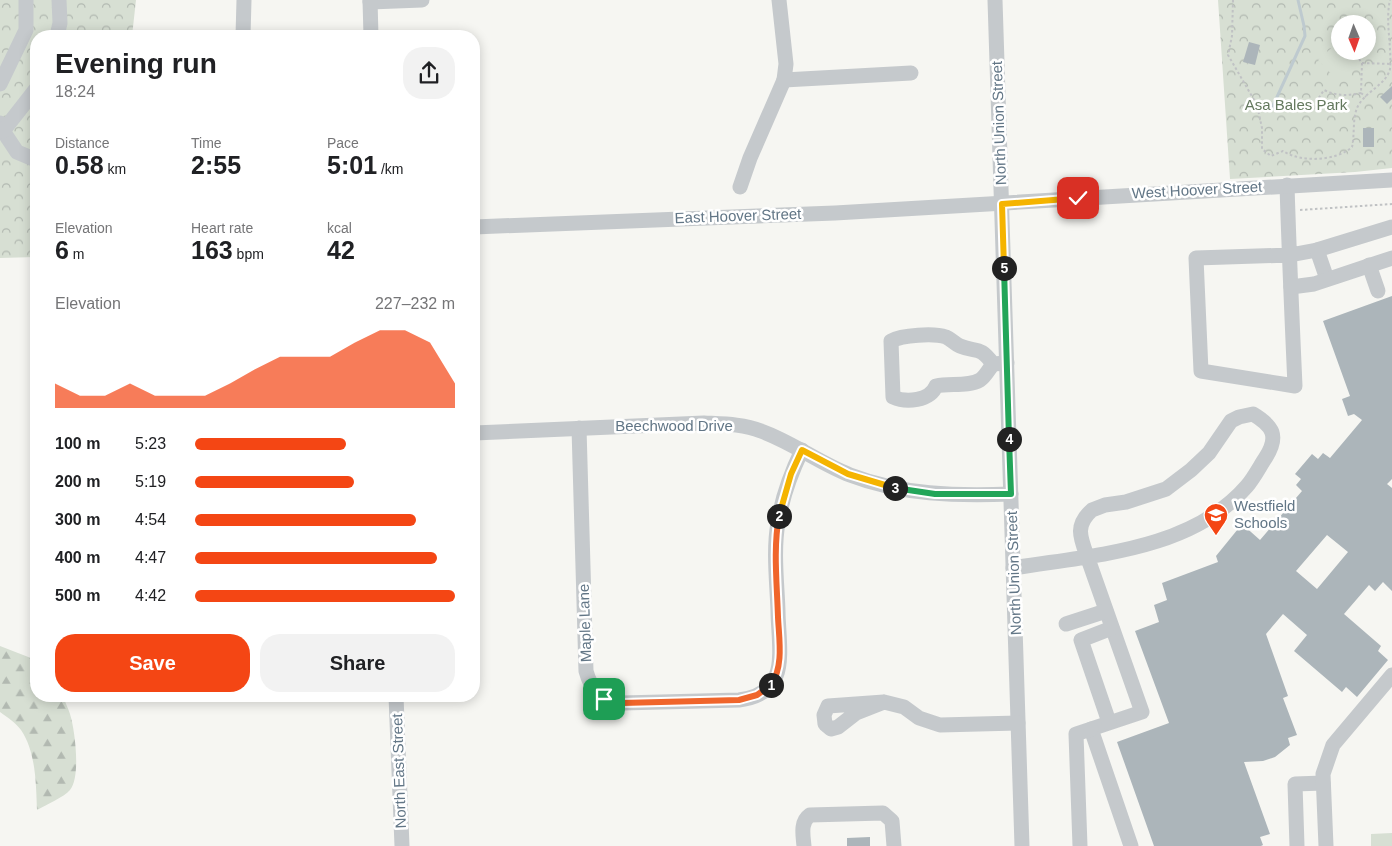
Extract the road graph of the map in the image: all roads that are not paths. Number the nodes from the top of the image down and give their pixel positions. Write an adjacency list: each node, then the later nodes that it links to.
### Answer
1 (26, 0): 13 (street)
2 (59, 0): 8 (street)
3 (244, 0): 9 (street)
4 (422, 0): 7 (street)
5 (779, 0): 12 (street)
6 (995, 0): 20 (street, North Union Street)
7 (370, 1): 10 (street)
8 (58, 30)
9 (243, 30)
10 (371, 30)
11 (911, 73): 12 (street)
12 (784, 80): 19 (street)
13 (0, 84)
14 (30, 96): 15 (street)
15 (2, 127): 16 (street)
16 (30, 157)
17 (1392, 180): 18 (street, West Hoover Street)
18 (1287, 185): 20 (street, West Hoover Street); 24 (street)
19 (740, 187)
20 (1002, 204): 21 (street, East Hoover Street); 30 (street, North Union Street)
21 (480, 227)
22 (1392, 227): 23 (street)
23 (1317, 250): 24 (street); 27 (street)
24 (1290, 255): 28 (street); 28 (street)
25 (1392, 258): 26 (street)
26 (1369, 265): 27 (street); 29 (street)
27 (1327, 279): 28 (street)
28 (1291, 287)
29 (1378, 291)
30 (1000, 364): 30 (street); 34 (street, North Union Street)
31 (579, 428): 32 (street, Beechwood Drive); 33 (street, Beechwood Drive); 33 (street, Maple Lane)
32 (480, 433)
33 (802, 450): 34 (street, Beechwood Drive)
34 (1011, 494): 36 (street, North Union Street)
35 (1087, 556): 35 (street); 36 (street); 37 (street)
36 (1014, 568): 44 (street, North Union Street)
37 (1106, 611): 38 (street); 39 (street)
38 (1066, 624)
39 (1112, 628): 43 (street); 43 (street)
40 (1392, 675): 46 (street)
41 (396, 702): 47 (street, North East Street)
42 (884, 702): 44 (street)
43 (1109, 722): 45 (street)
44 (1018, 723): 50 (street, North Union Street)
45 (1091, 729): 51 (street); 52 (street)
46 (1323, 784): 53 (street); 54 (street)
47 (402, 846)
48 (804, 846): 49 (street)
49 (894, 846)
50 (1022, 846)
51 (1080, 846)
52 (1131, 846)
53 (1297, 846)
54 (1326, 846)

